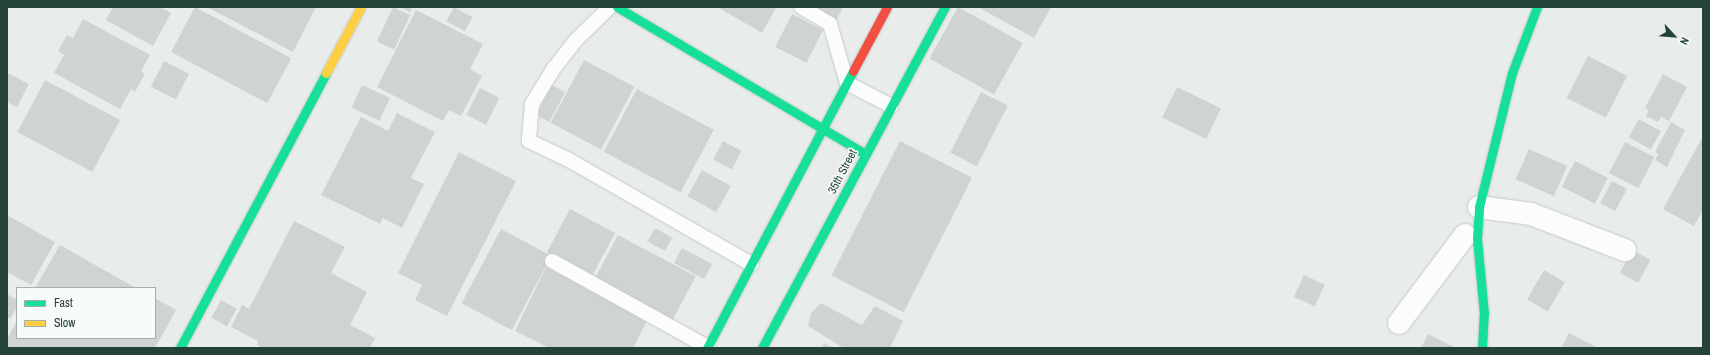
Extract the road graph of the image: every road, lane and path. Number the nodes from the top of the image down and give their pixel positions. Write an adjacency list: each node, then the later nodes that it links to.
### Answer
1 (362, 7): 19 (street)
2 (610, 7): 16 (lane)
3 (617, 7): 10 (street)
4 (802, 7): 8 (lane)
5 (887, 7): 8 (street)
6 (945, 7): 9 (street, 35th Street)
7 (1537, 7): 12 (street)
8 (847, 83): 9 (lane); 10 (street)
9 (891, 106): 11 (street, 35th Street)
10 (823, 128): 11 (street); 16 (street)
11 (866, 154): 20 (street, 35th Street)
12 (1479, 207): 14 (street); 21 (street)
13 (1466, 235): 17 (street)
14 (1625, 250)
15 (552, 261): 18 (lane)
16 (751, 264): 18 (street)
17 (1399, 323)
18 (707, 347)
19 (180, 348)
20 (762, 348)
21 (1482, 348)

